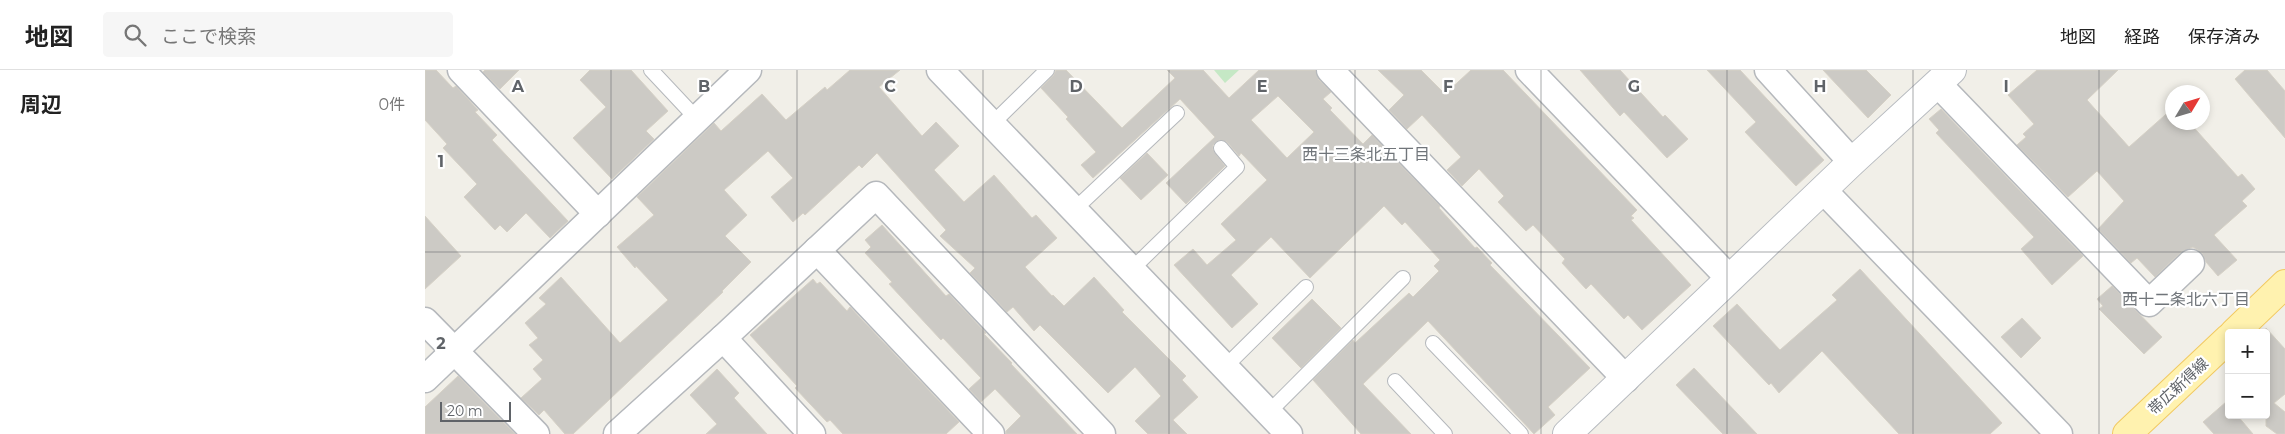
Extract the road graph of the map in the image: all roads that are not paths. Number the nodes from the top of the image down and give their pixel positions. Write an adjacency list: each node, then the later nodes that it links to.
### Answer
1 (461, 70): 17 (street)
2 (651, 70): 11 (lane)
3 (748, 70): 11 (street)
4 (1047, 70): 12 (lane)
5 (1330, 70): 33 (street)
6 (1529, 70): 22 (street)
7 (1767, 70): 14 (street)
8 (952, 74): 12 (street)
9 (1945, 77): 14 (street); 19 (street)
10 (1177, 113): 16 (lane)
11 (697, 119): 17 (street)
12 (992, 124): 16 (street)
13 (1221, 148): 20 (lane)
14 (1852, 162): 15 (street)
15 (1823, 190): 22 (street); 45 (street)
16 (1074, 210): 20 (street)
17 (597, 214): 30 (street)
18 (817, 250): 27 (street); 39 (street); 40 (street)
19 (2191, 263)
20 (1132, 269): 31 (street)
21 (1403, 278): 35 (lane)
22 (1730, 280): 33 (street)
23 (2285, 284): 26 (main road)
24 (1305, 287): 31 (lane)
25 (425, 322): 30 (street)
26 (2238, 329)
27 (723, 338): 37 (street); 38 (street)
28 (2225, 342): 46 (main road, 帯広新得線)
29 (1433, 343): 43 (lane)
30 (454, 352): 32 (street); 36 (street)
31 (1225, 367): 35 (street)
32 (425, 378)
33 (1626, 379): 44 (street)
34 (1395, 381): 42 (lane)
35 (1269, 412): 41 (street)
36 (535, 434)
37 (617, 434)
38 (812, 434)
39 (991, 434)
40 (1102, 434)
41 (1289, 434)
42 (1445, 434)
43 (1521, 434)
44 (1567, 434)
45 (2059, 434)
46 (2127, 434)

